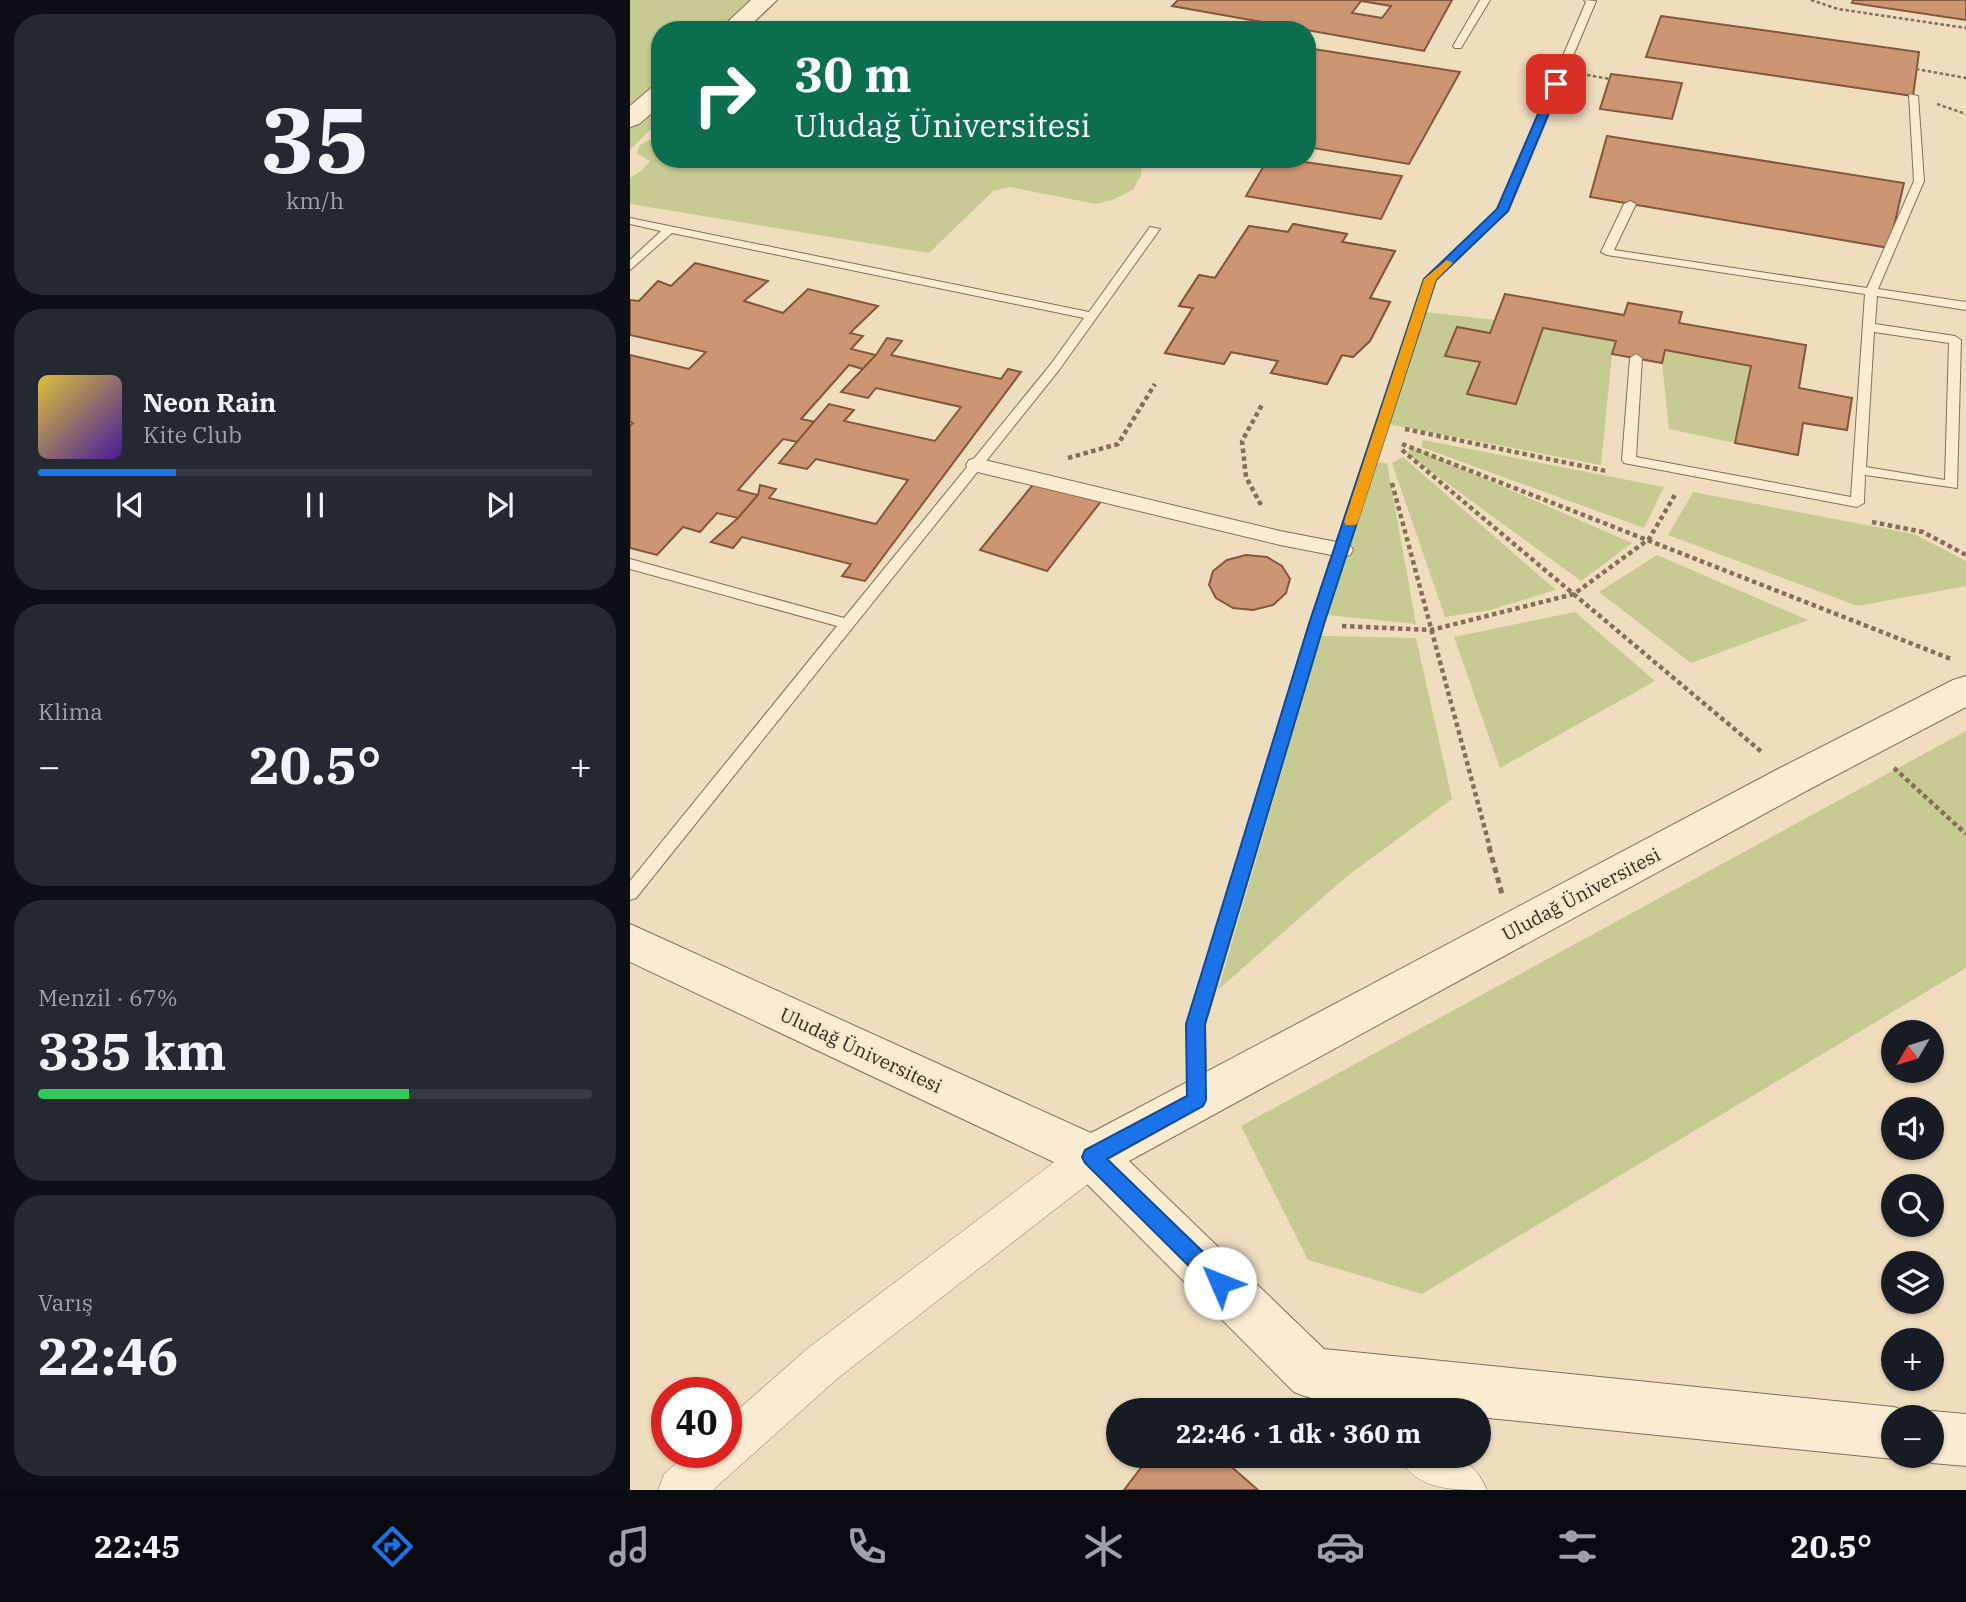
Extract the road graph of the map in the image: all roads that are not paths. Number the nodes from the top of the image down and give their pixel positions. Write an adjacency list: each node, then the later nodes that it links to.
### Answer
1 (765, 0): 4 (street)
2 (1485, 0): 5 (lane)
3 (1589, 0): 21 (lane)
4 (742, 21)
5 (1458, 46)
6 (1913, 96): 14 (lane)
7 (651, 101): 8 (street)
8 (630, 119)
9 (1630, 204): 14 (lane)
10 (630, 221): 11 (lane)
11 (670, 229): 13 (lane); 16 (lane)
12 (1154, 229): 16 (lane)
13 (630, 266)
14 (1871, 292): 15 (lane); 17 (lane)
15 (1966, 306)
16 (1092, 316): 19 (lane)
17 (1868, 327): 20 (lane); 20 (lane)
18 (1636, 358): 20 (lane)
19 (976, 465): 21 (street); 23 (lane)
20 (1859, 470)
21 (1342, 550): 27 (lane)
22 (630, 564): 23 (lane)
23 (847, 624): 25 (lane)
24 (1960, 675): 27 (street, Uludağ Üniversitesi)
25 (630, 893)
26 (630, 942): 28 (street, Uludağ Üniversitesi)
27 (1197, 1100): 28 (street, Uludağ Üniversitesi)
28 (1092, 1157): 29 (street, Uludağ Üniversitesi); 32 (street, Uludağ Üniversitesi)
29 (1312, 1374): 30 (street, Uludağ Üniversitesi); 31 (street)
30 (1344, 1398)
31 (1881, 1432)
32 (742, 1435)
33 (1944, 1438): 34 (street)
34 (1966, 1440)
35 (705, 1468): 37 (street, Uludağ Üniversitesi)
36 (1436, 1468): 38 (street)
37 (680, 1490)
38 (1465, 1490)

